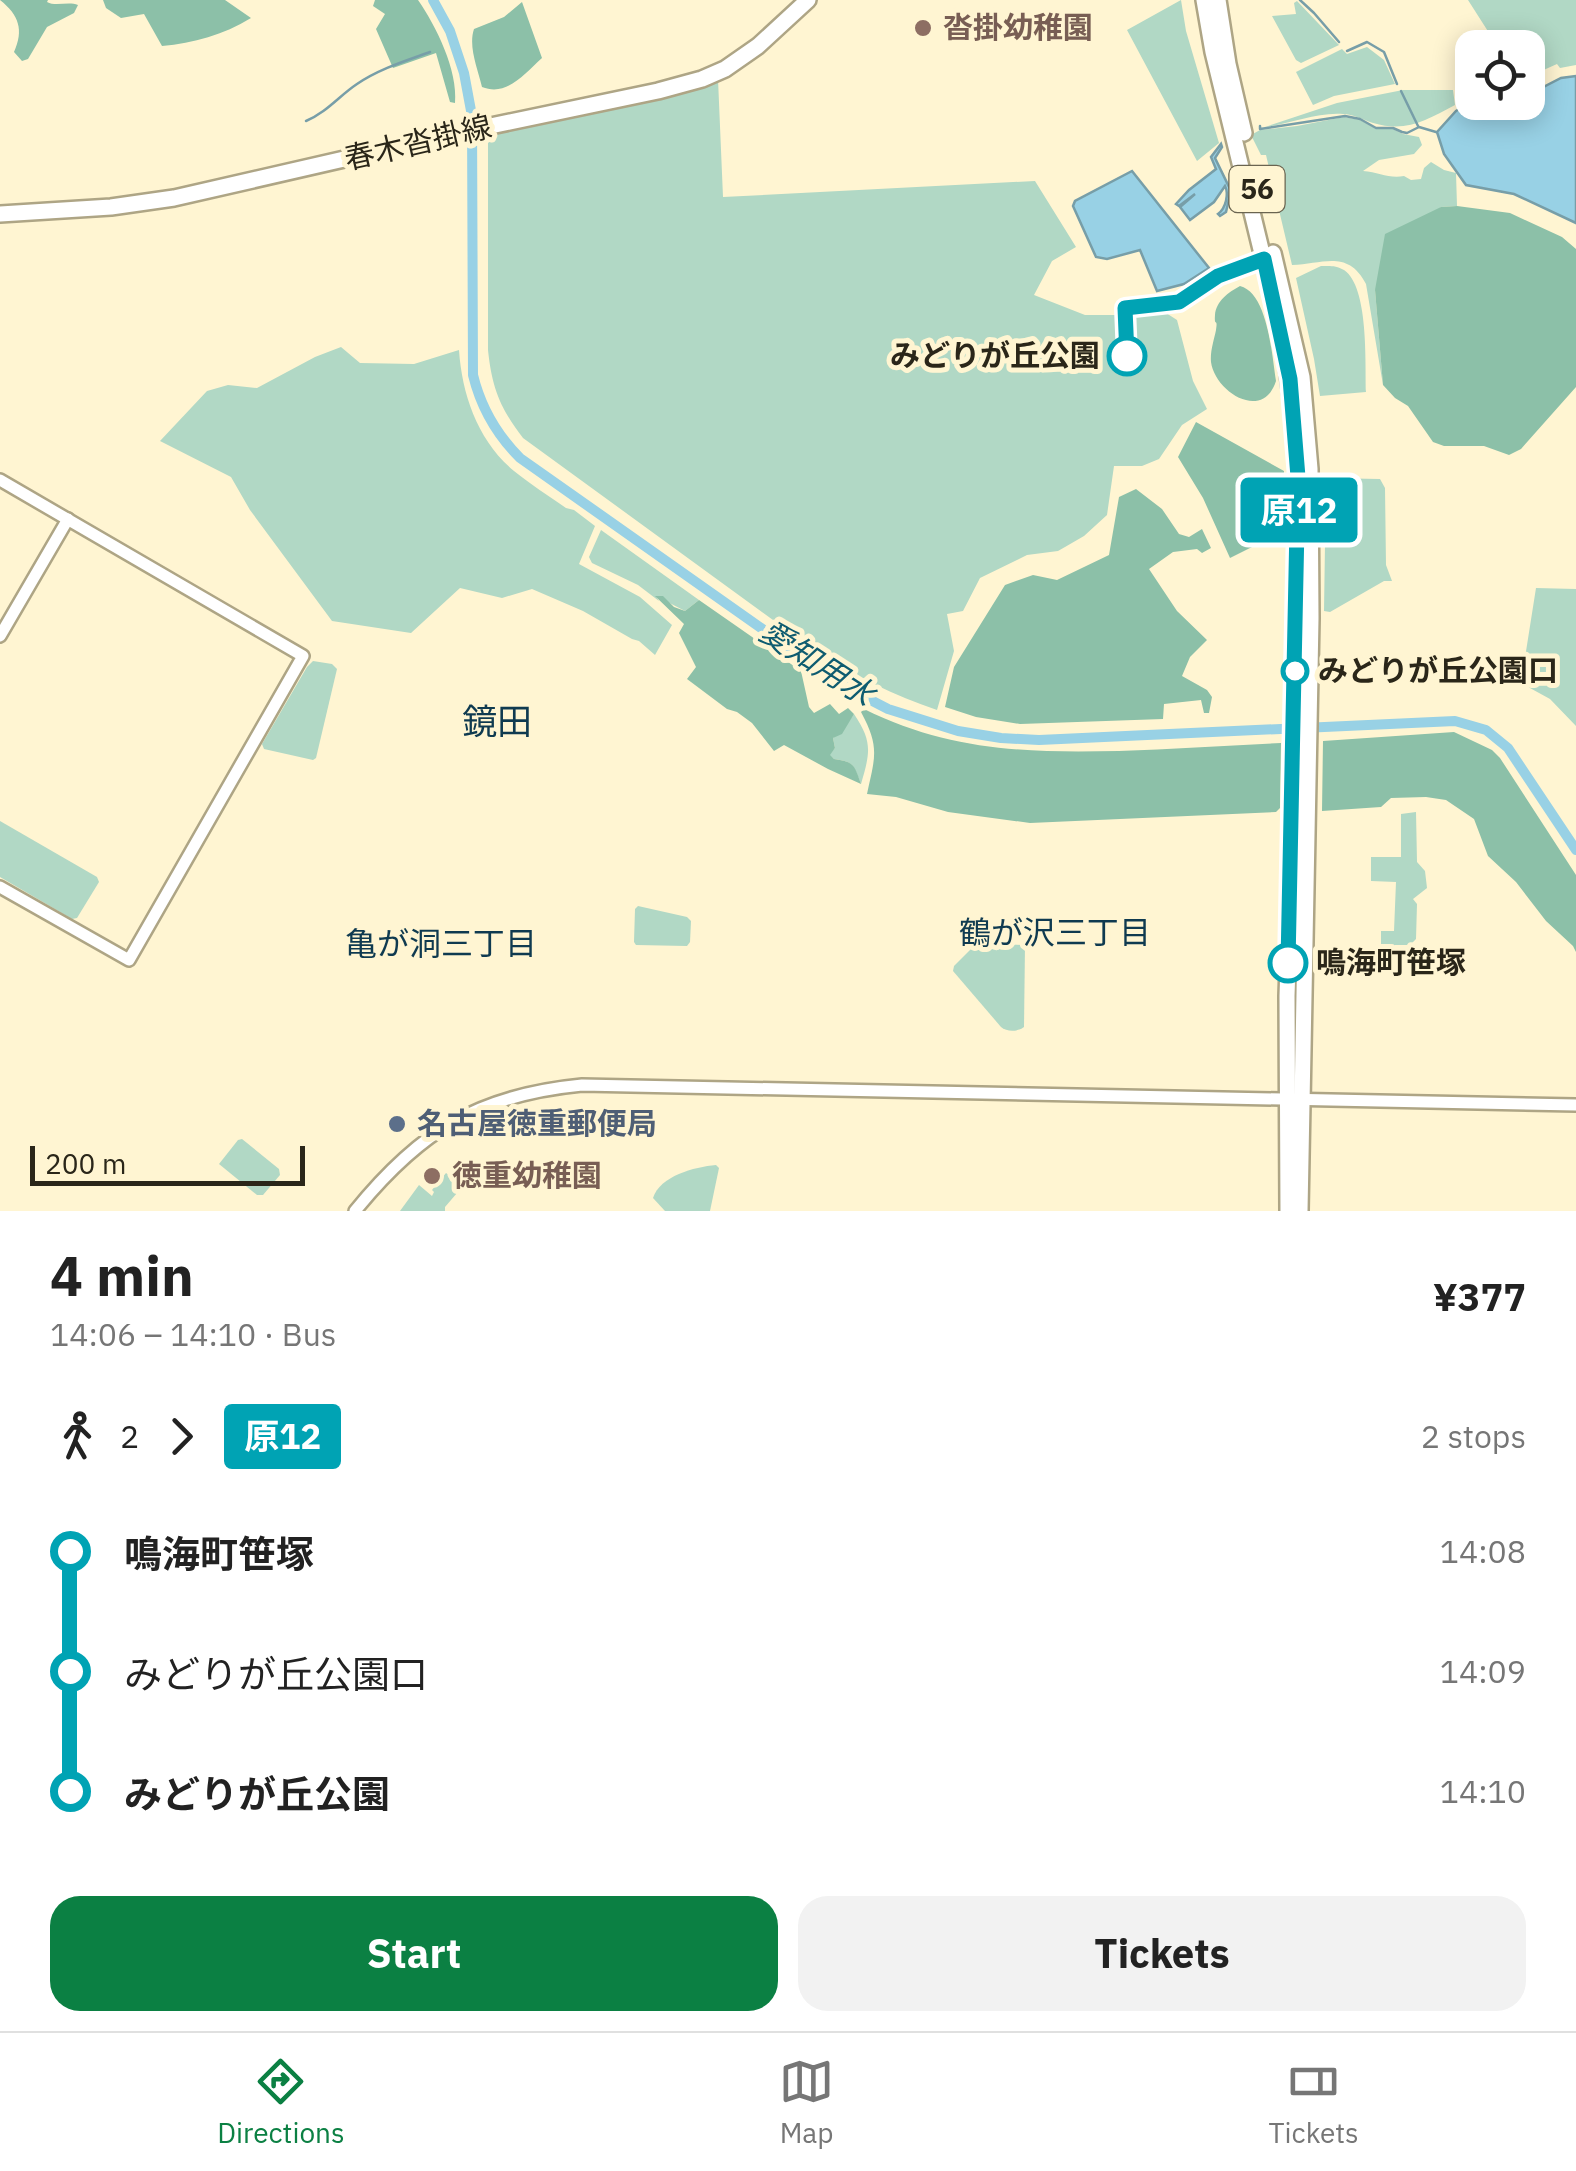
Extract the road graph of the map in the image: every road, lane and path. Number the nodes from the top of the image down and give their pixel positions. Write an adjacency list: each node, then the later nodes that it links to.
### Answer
1 (808, 0): 4 (main road, 春木沓掛線)
2 (1204, 0): 5 (main road, 56)
3 (1218, 0): 5 (main road, 56)
4 (0, 214)
5 (1296, 378): 9 (main road, 56)
6 (0, 480): 7 (street)
7 (68, 519): 8 (street); 10 (street)
8 (0, 636)
9 (1301, 739): 11 (main road, 56); 11 (main road, 56)
10 (0, 887)
11 (1295, 1100): 12 (street); 13 (street); 14 (main road, 56); 15 (main road, 56)
12 (1576, 1105)
13 (355, 1211)
14 (1288, 1211)
15 (1300, 1211)

